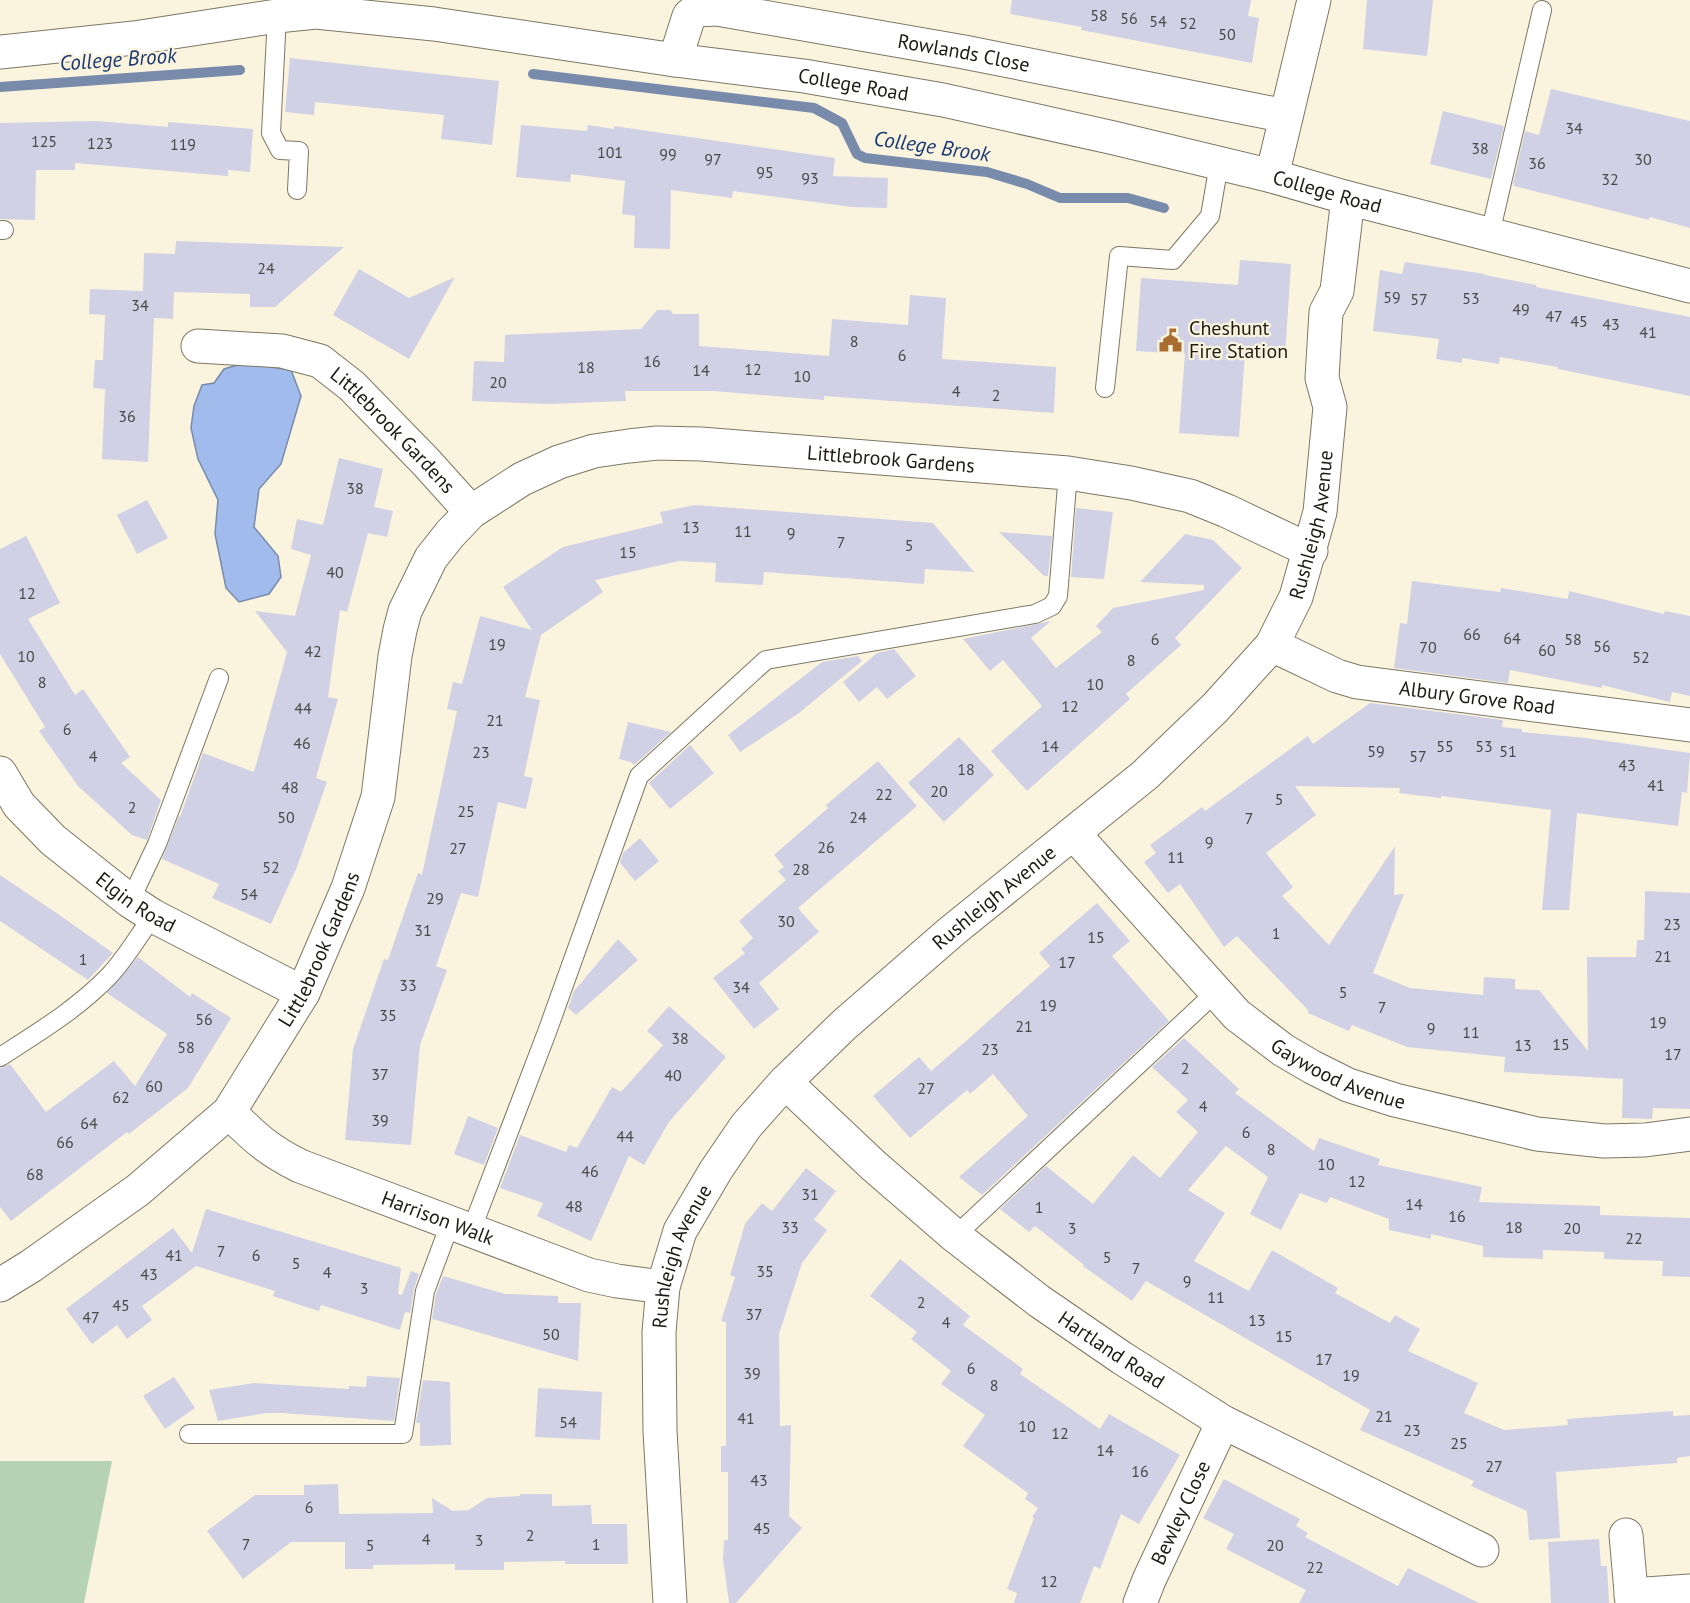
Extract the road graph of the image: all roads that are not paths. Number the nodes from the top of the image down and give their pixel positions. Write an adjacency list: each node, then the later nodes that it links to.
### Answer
1 (1314, 0): 7 (street)
2 (276, 8): 5 (street, College Road); 6 (street, College Road); 10 (lane)
3 (684, 8): 6 (street, Rowlands Close); 7 (street, Rowlands Close)
4 (1542, 10): 12 (lane)
5 (0, 52)
6 (675, 60): 8 (street, College Road)
7 (1286, 116): 9 (street)
8 (1219, 164): 9 (street, College Road); 15 (lane)
9 (1272, 176): 11 (street, College Road)
10 (297, 190)
11 (1348, 198): 12 (street, College Road); 18 (street, Rushleigh Avenue)
12 (1490, 234): 13 (street, College Road)
13 (1690, 286)
14 (198, 346): 17 (street, Littlebrook Gardens)
15 (1105, 388)
16 (1068, 473): 17 (street, Littlebrook Gardens); 18 (street, Littlebrook Gardens); 31 (lane)
17 (471, 512): 26 (street, Littlebrook Gardens)
18 (1311, 551): 19 (street, Rushleigh Avenue)
19 (1272, 645): 21 (street, Albury Grove Road); 23 (street, Rushleigh Avenue)
20 (219, 678): 24 (lane)
21 (1690, 725)
22 (0, 773): 24 (street, Elgin Road)
23 (1074, 834): 25 (street, Gaywood Avenue); 28 (street, Rushleigh Avenue)
24 (142, 908): 26 (street, Elgin Road); 27 (lane)
25 (1216, 992): 30 (street, Gaywood Avenue); 32 (lane)
26 (303, 993): 29 (street, Littlebrook Gardens)
27 (0, 1057)
28 (785, 1082): 32 (street, Hartland Road); 34 (street, Rushleigh Avenue)
29 (229, 1112): 31 (street, Harrison Walk); 33 (street, Littlebrook Gardens)
30 (1690, 1134)
31 (461, 1228): 34 (street, Harrison Walk); 36 (lane)
32 (955, 1236): 35 (street, Hartland Road)
33 (1, 1283)
34 (663, 1287): 41 (street, Rushleigh Avenue)
35 (1222, 1422): 38 (street, Hartland Road); 42 (street, Bewley Close)
36 (189, 1434)
37 (1626, 1535): 40 (street)
38 (1482, 1550)
39 (1690, 1591): 40 (street)
40 (1632, 1599)
41 (670, 1603)
42 (1140, 1603)

